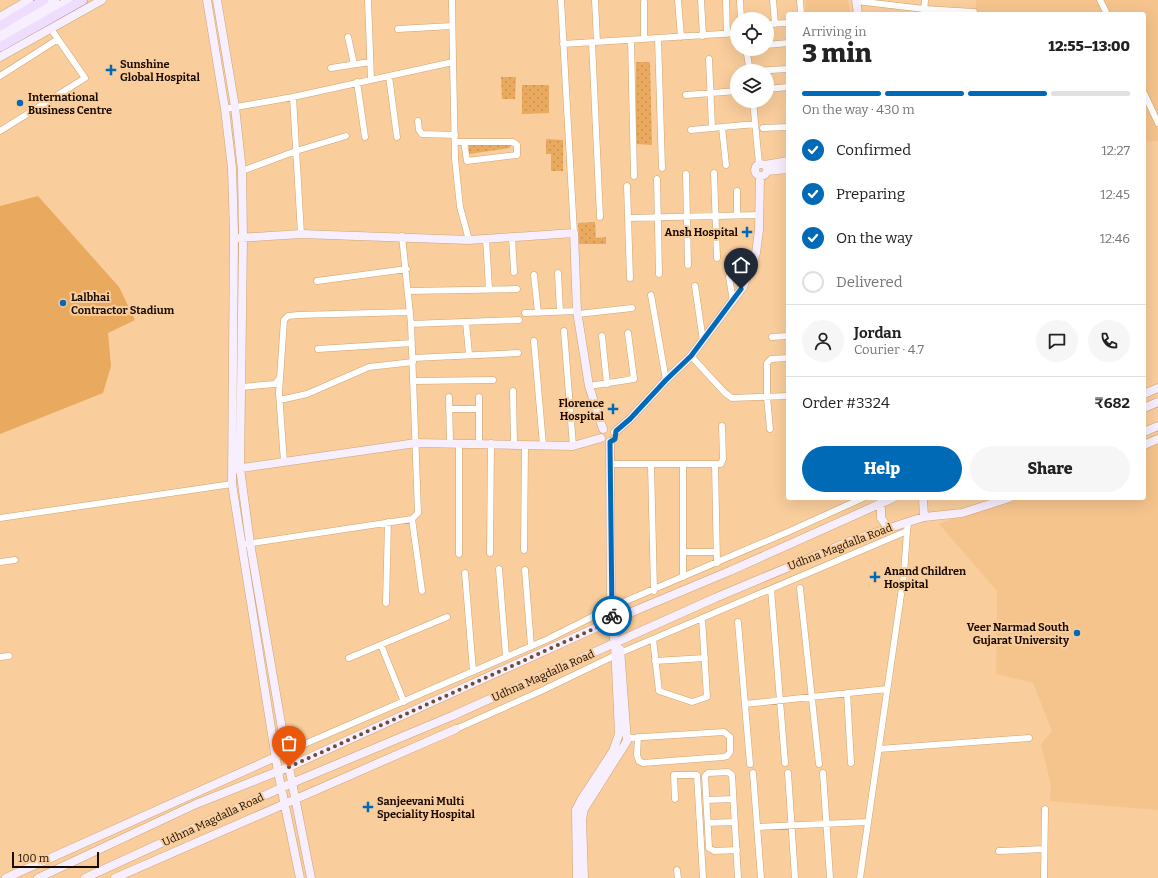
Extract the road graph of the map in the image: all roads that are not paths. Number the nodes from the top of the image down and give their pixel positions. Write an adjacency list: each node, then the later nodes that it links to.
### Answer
1 (30, 0): 29 (street)
2 (44, 0): 32 (main road)
3 (55, 0): 36 (street)
4 (68, 0): 45 (street)
5 (83, 0): 51 (main road)
6 (102, 0): 35 (street)
7 (207, 0): 73 (street)
8 (217, 0): 71 (street)
9 (368, 0): 54 (street)
10 (452, 0): 33 (street)
11 (562, 0): 49 (street)
12 (595, 0): 47 (street)
13 (678, 0): 41 (street)
14 (701, 0): 39 (street)
15 (726, 0): 37 (street)
16 (740, 0): 23 (street)
17 (773, 0): 31 (street)
18 (800, 0): 24 (street)
19 (925, 0): 26 (street)
20 (1100, 0): 28 (street)
21 (856, 1): 25 (street); 26 (street)
22 (644, 2): 43 (street)
23 (741, 12)
24 (801, 12)
25 (858, 12)
26 (924, 12): 27 (street)
27 (974, 12)
28 (1106, 12)
29 (0, 17)
30 (786, 23): 31 (street)
31 (775, 24)
32 (0, 26)
33 (452, 26): 34 (street); 55 (street)
34 (398, 28)
35 (51, 29): 42 (street); 52 (street)
36 (0, 32)
37 (727, 34): 38 (street); 39 (street)
38 (730, 34)
39 (703, 36): 41 (street)
40 (348, 37): 56 (street)
41 (681, 37): 44 (street)
42 (58, 39): 60 (street); 82 (street)
43 (644, 39): 44 (street); 46 (street)
44 (658, 39): 93 (street)
45 (0, 40)
46 (631, 40): 47 (street); 98 (street)
47 (595, 42): 49 (street); 105 (street)
48 (786, 43): 50 (street)
49 (563, 44): 109 (street)
50 (774, 44)
51 (0, 47)
52 (0, 57)
53 (709, 59): 67 (street)
54 (370, 62): 56 (street); 62 (street)
55 (453, 62): 61 (street); 83 (street)
56 (354, 64): 57 (street)
57 (331, 68)
58 (786, 69): 59 (street)
59 (774, 70)
60 (0, 76)
61 (389, 76): 62 (street); 85 (street)
62 (371, 79): 63 (street)
63 (357, 82): 69 (street); 86 (street)
64 (786, 87): 65 (street)
65 (774, 88)
66 (730, 92): 67 (street)
67 (711, 93): 68 (street); 79 (street)
68 (686, 95)
69 (293, 97): 71 (street); 89 (street)
70 (1146, 97): 75 (street)
71 (235, 107): 73 (street); 95 (street)
72 (754, 108): 76 (street)
73 (225, 109): 113 (street)
74 (418, 121): 83 (street)
75 (1158, 123)
76 (755, 124): 77 (street); 92 (street)
77 (722, 127): 79 (street); 91 (street)
78 (786, 127): 80 (street)
79 (712, 128): 81 (street)
80 (763, 128)
81 (691, 130)
82 (0, 131)
83 (455, 135): 87 (street)
84 (346, 136): 89 (street)
85 (397, 136)
86 (364, 137)
87 (455, 142): 88 (street); 116 (street)
88 (464, 142): 88 (street)
89 (296, 150): 95 (street); 110 (street)
90 (786, 162): 92 (street)
91 (726, 165)
92 (764, 167): 94 (street); 103 (street)
93 (662, 168)
94 (786, 169)
95 (242, 171): 114 (street)
96 (714, 173): 104 (street)
97 (686, 174): 106 (street)
98 (634, 176)
99 (657, 179): 108 (street)
100 (627, 186): 107 (street)
101 (737, 191): 102 (street)
102 (738, 215): 103 (street); 104 (street)
103 (760, 215): 132 (street)
104 (716, 216): 106 (street); 117 (street)
105 (600, 217)
106 (687, 217): 108 (street); 118 (street)
107 (628, 218): 108 (street); 125 (street)
108 (658, 218): 122 (street)
109 (574, 233): 112 (street); 136 (street)
110 (300, 234): 111 (street); 114 (street)
111 (402, 236): 116 (street); 119 (street)
112 (512, 236): 115 (street); 120 (street)
113 (234, 237): 114 (street); 199 (street)
114 (243, 238): 162 (street)
115 (486, 238): 116 (street); 128 (street)
116 (469, 240)
117 (717, 258)
118 (688, 265)
119 (407, 269): 126 (street); 130 (street)
120 (514, 272)
121 (558, 273): 135 (street)
122 (659, 274)
123 (534, 276): 138 (street)
124 (729, 277): 132 (street)
125 (630, 278)
126 (317, 281)
127 (695, 286): 148 (street)
128 (488, 289): 129 (street); 130 (street)
129 (517, 289)
130 (408, 291): 134 (street)
131 (651, 295): 158 (street)
132 (733, 302): 148 (street)
133 (632, 308): 136 (street)
134 (410, 312): 141 (street); 156 (street)
135 (560, 312): 136 (street); 138 (street)
136 (578, 312): 161 (street)
137 (525, 313): 138 (street)
138 (538, 313)
139 (519, 320): 140 (street)
140 (466, 322): 141 (street); 152 (street)
141 (411, 324): 149 (street)
142 (564, 331): 193 (street)
143 (628, 332): 160 (street)
144 (602, 336): 160 (street)
145 (786, 336): 146 (street)
146 (772, 337)
147 (534, 341): 192 (street)
148 (703, 341): 153 (street)
149 (412, 343): 150 (street); 155 (street)
150 (318, 349)
151 (518, 353): 152 (street)
152 (469, 354): 155 (street)
153 (691, 356): 158 (street); 169 (street)
154 (786, 358): 169 (street)
155 (413, 360): 159 (street); 170 (street)
156 (280, 378): 162 (street); 170 (street)
157 (493, 380): 159 (street)
158 (666, 380): 180 (street)
159 (414, 381): 184 (street)
160 (607, 384): 161 (street)
161 (589, 386): 177 (street)
162 (241, 387): 199 (street)
163 (1158, 388): 165 (street)
164 (513, 391): 190 (street)
165 (1146, 393)
166 (786, 396): 169 (street)
167 (449, 397): 173 (street)
168 (479, 397): 174 (street)
169 (767, 397): 178 (street)
170 (280, 400): 194 (street)
171 (1158, 402): 172 (street)
172 (1146, 407)
173 (449, 409): 174 (street); 185 (street)
174 (479, 409): 187 (street)
175 (722, 426): 196 (street)
176 (1158, 426): 179 (street)
177 (603, 429): 180 (street); 181 (street)
178 (770, 429)
179 (1146, 431)
180 (616, 432): 183 (street)
181 (602, 438): 183 (street); 193 (street)
182 (1158, 439): 189 (street)
183 (610, 442): 195 (street)
184 (416, 443): 185 (street); 194 (street); 208 (street)
185 (450, 443): 186 (street)
186 (459, 443): 187 (street); 218 (street)
187 (479, 443): 188 (street)
188 (491, 443): 190 (street); 217 (street)
189 (1146, 444)
190 (514, 445): 191 (street)
191 (525, 445): 192 (street); 214 (street)
192 (543, 445): 193 (street)
193 (573, 446)
194 (284, 462): 199 (street)
195 (611, 464): 197 (street); 231 (street)
196 (715, 464): 198 (street); 216 (street)
197 (651, 465): 198 (street); 229 (street)
198 (683, 465): 215 (street)
199 (236, 469): 200 (street); 213 (street)
200 (232, 484): 207 (street); 213 (street)
201 (859, 500): 221 (street)
202 (888, 500): 205 (street, Udhna Magdalla Road)
203 (923, 500): 206 (street)
204 (1003, 500): 206 (street, Udhna Magdalla Road)
205 (881, 503): 211 (street); 234 (street, Udhna Magdalla Road)
206 (924, 517): 210 (street, Udhna Magdalla Road)
207 (0, 518)
208 (412, 518): 209 (street); 228 (street)
209 (388, 522): 213 (street); 230 (street)
210 (908, 522): 211 (street, Udhna Magdalla Road); 212 (street)
211 (888, 528): 237 (street, Udhna Magdalla Road)
212 (907, 531): 227 (street); 248 (street)
213 (246, 544): 259 (street); 260 (street)
214 (524, 550)
215 (683, 552): 216 (street); 225 (street)
216 (716, 552): 221 (street)
217 (490, 553)
218 (459, 554)
219 (15, 560): 220 (street)
220 (0, 562)
221 (717, 563): 225 (street)
222 (499, 569): 242 (street)
223 (525, 570): 239 (street)
224 (465, 573): 247 (street)
225 (682, 576): 229 (street)
226 (800, 588): 250 (street)
227 (771, 589): 233 (street); 251 (street)
228 (422, 591)
229 (654, 591): 231 (street)
230 (386, 603)
231 (612, 607): 234 (street); 239 (street)
232 (447, 616): 238 (street)
233 (702, 618): 236 (street); 245 (street)
234 (613, 620): 237 (street); 265 (street, Udhna Magdalla Road)
235 (738, 622): 253 (street)
236 (653, 639): 240 (street); 246 (street)
237 (618, 643): 240 (street); 270 (street, Udhna Magdalla Road)
238 (381, 645): 244 (street); 252 (street)
239 (531, 646): 242 (street)
240 (618, 654): 254 (street); 256 (street); 296 (street)
241 (9, 656): 243 (street)
242 (506, 656): 247 (street)
243 (0, 657)
244 (349, 658)
245 (705, 658): 246 (street); 246 (street)
246 (655, 661)
247 (473, 671): 252 (street)
248 (887, 689): 249 (street); 258 (street)
249 (847, 693): 250 (street); 262 (street)
250 (813, 697): 251 (street); 264 (street)
251 (781, 700): 253 (street); 261 (street)
252 (404, 702): 259 (street)
253 (745, 704): 263 (street)
254 (456, 729): 274 (street)
255 (638, 737): 255 (street); 256 (street)
256 (628, 738): 297 (street)
257 (1029, 738): 258 (street)
258 (878, 749): 280 (street)
259 (286, 752): 260 (street); 265 (street)
260 (276, 757): 266 (street); 290 (street)
261 (785, 763)
262 (851, 763)
263 (750, 764)
264 (819, 764)
265 (289, 767): 266 (street, Udhna Magdalla Road); 270 (street)
266 (278, 772): 271 (street); 291 (street, Udhna Magdalla Road)
267 (753, 773): 284 (street)
268 (788, 773): 283 (street)
269 (823, 773): 282 (street)
270 (292, 783): 271 (street, Udhna Magdalla Road); 274 (street)
271 (282, 787): 276 (street); 278 (street, Udhna Magdalla Road)
272 (675, 799): 299 (street)
273 (733, 799): 275 (street); 275 (street); 279 (street)
274 (295, 800): 276 (street); 295 (street)
275 (707, 800): 281 (street)
276 (285, 804): 285 (street); 294 (street)
277 (1044, 809): 286 (street)
278 (225, 814): 285 (street); 292 (street, Udhna Magdalla Road)
279 (734, 822): 281 (street); 287 (street)
280 (867, 822): 282 (street); 304 (street)
281 (708, 823): 287 (street)
282 (826, 824): 283 (street); 303 (street)
283 (792, 826): 284 (street); 302 (street)
284 (757, 827): 301 (street)
285 (230, 828): 293 (street)
286 (1044, 849): 288 (street); 305 (street)
287 (737, 850): 300 (street)
288 (999, 851)
289 (677, 870): 298 (street)
290 (6, 878)
291 (38, 878)
292 (85, 878)
293 (115, 878)
294 (300, 878)
295 (311, 878)
296 (577, 878)
297 (584, 878)
298 (678, 878)
299 (703, 878)
300 (738, 878)
301 (761, 878)
302 (795, 878)
303 (830, 878)
304 (860, 878)
305 (1044, 878)

